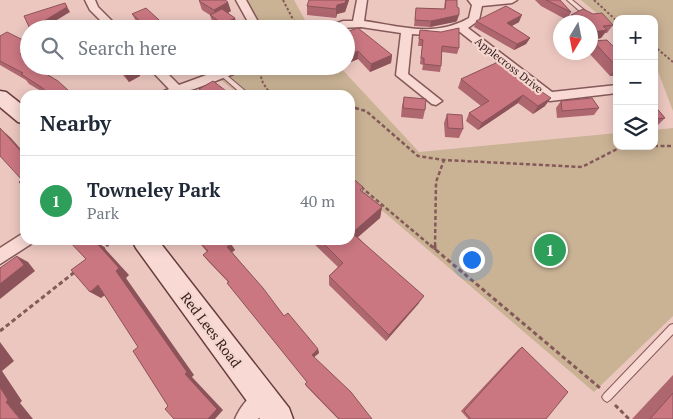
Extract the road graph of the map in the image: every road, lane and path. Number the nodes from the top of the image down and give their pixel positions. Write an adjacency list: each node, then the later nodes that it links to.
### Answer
1 (90, 0): 11 (street)
2 (241, 0): 12 (street)
3 (283, 0): 13 (path)
4 (362, 0): 15 (street)
5 (512, 0): 8 (street, Applecross Drive)
6 (569, 0): 9 (lane)
7 (594, 0): 10 (path)
8 (475, 2): 16 (street, Applecross Drive)
9 (586, 13)
10 (613, 17)
11 (106, 20)
12 (252, 20)
13 (293, 20)
14 (355, 25): 15 (street, Applecross Drive)
15 (358, 25): 17 (street, Applecross Drive)
16 (463, 29): 17 (street, Applecross Drive); 24 (street, Applecross Drive)
17 (407, 30): 30 (street)
18 (658, 49): 19 (path)
19 (673, 62)
20 (159, 75): 25 (street)
21 (217, 75): 26 (street)
22 (224, 75): 27 (lane)
23 (260, 75): 28 (path)
24 (613, 89)
25 (170, 90)
26 (176, 90)
27 (241, 90)
28 (268, 90)
29 (0, 97): 32 (street)
30 (436, 101)
31 (355, 108): 36 (path)
32 (20, 113)
33 (658, 146): 34 (path)
34 (673, 146)
35 (615, 150): 36 (path)
36 (444, 160): 41 (path)
37 (357, 184): 41 (path)
38 (20, 243): 43 (street)
39 (108, 245): 42 (path)
40 (148, 245): 48 (street, Red Lees Road)
41 (435, 250): 47 (path)
42 (99, 252)
43 (0, 257)
44 (76, 270): 46 (path)
45 (673, 328): 47 (lane)
46 (0, 331)
47 (606, 397): 50 (path)
48 (270, 409): 49 (street)
49 (245, 419)
50 (628, 419)

